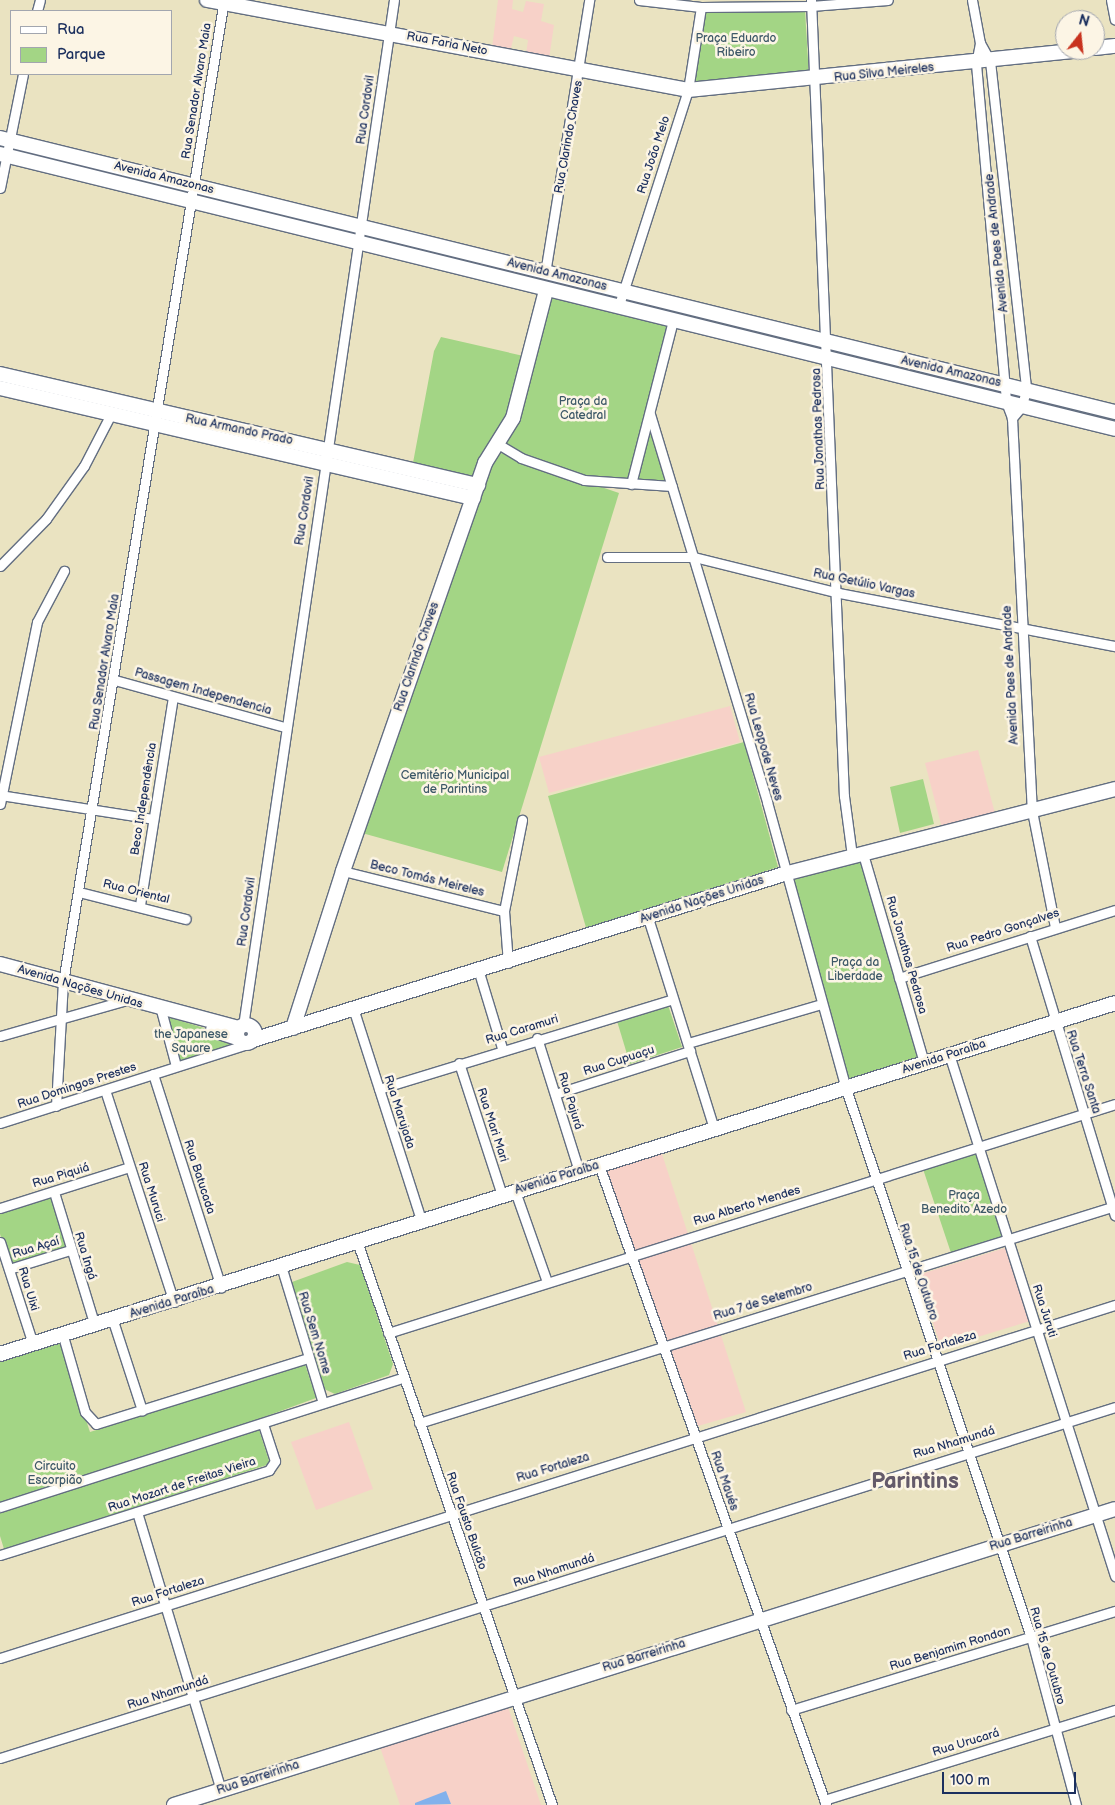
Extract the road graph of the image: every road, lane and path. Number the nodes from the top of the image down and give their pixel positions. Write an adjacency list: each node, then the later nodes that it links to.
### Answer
1 (207, 0): 8 (street, Rua Faria Neto)
2 (394, 0): 12 (street, Rua Cordovil)
3 (589, 0): 16 (street, Rua Clarindo Chaves)
4 (639, 0): 10 (street)
5 (888, 0): 9 (street)
6 (972, 0): 13 (street)
7 (1111, 0): 11 (street)
8 (224, 1): 12 (street, Rua Faria Neto); 22 (street, Rua Senador Alvaro Maia)
9 (811, 3): 10 (street); 18 (street, Rua Jonathas Pedrosa)
10 (701, 7): 19 (street, Rua João Melo)
11 (1115, 20)
12 (390, 33): 16 (street, Rua Faria Neto); 27 (street, Rua Cordovil)
13 (980, 43): 15 (street); 15 (street)
14 (1055, 53): 15 (street, Rua Silva Meireles)
15 (983, 62): 18 (street, Rua Silva Meireles); 25 (street, Avenida Paes de Andrade); 26 (street, Avenida Paes de Andrade)
16 (581, 69): 19 (street, Rua Faria Neto); 29 (street, Rua Clarindo Chaves)
17 (23, 75): 20 (street)
18 (815, 80): 19 (street, Rua Silva Meireles); 36 (street, Rua Jonathas Pedrosa)
19 (688, 90): 33 (street, Rua João Melo)
20 (5, 138): 21 (street); 22 (street, Avenida Amazonas)
21 (4, 155): 23 (street); 24 (street, Avenida Amazonas)
22 (195, 186): 24 (street, Rua Senador Alvaro Maia); 27 (street, Avenida Amazonas)
23 (0, 188)
24 (193, 202): 28 (street, Avenida Amazonas); 48 (street, Rua Senador Alvaro Maia)
25 (1007, 220): 26 (street); 30 (street, Avenida Paes de Andrade)
26 (991, 222): 31 (street, Avenida Paes de Andrade)
27 (361, 227): 28 (street, Rua Cordovil); 29 (street, Avenida Amazonas)
28 (360, 242): 32 (street, Avenida Amazonas); 51 (street, Rua Cordovil)
29 (545, 273): 33 (street, Avenida Amazonas)
30 (1014, 278): 31 (street); 41 (street, Avenida Paes de Andrade)
31 (998, 280): 39 (street, Avenida Paes de Andrade)
32 (546, 290): 34 (street, Avenida Amazonas); 50 (street, Rua Clarindo Chaves)
33 (623, 292): 34 (street, Rua João Melo); 36 (street, Avenida Amazonas)
34 (618, 308): 35 (street, Avenida Amazonas)
35 (673, 320): 37 (street, Avenida Amazonas); 46 (street)
36 (828, 343): 37 (street, Rua Jonathas Pedrosa); 39 (street, Avenida Amazonas)
37 (829, 359): 42 (street, Avenida Amazonas); 59 (street, Rua Jonathas Pedrosa)
38 (0, 374): 48 (street, Rua Armando Prado)
39 (1005, 385): 41 (street, Avenida Amazonas); 42 (street, Avenida Paes de Andrade)
40 (0, 388): 45 (street, Rua Armando Prado)
41 (1026, 389): 43 (street, Avenida Paes de Andrade); 44 (street, Avenida Amazonas)
42 (1006, 402): 43 (street, Avenida Amazonas); 47 (street, Avenida Paes de Andrade)
43 (1022, 406): 47 (street, Avenida Paes de Andrade); 49 (street, Avenida Amazonas)
44 (1115, 412)
45 (111, 414): 48 (street, Rua Armando Prado); 57 (street)
46 (650, 414): 52 (street); 53 (street, Rua Leopode Neves)
47 (1012, 418): 60 (street, Avenida Paes de Andrade)
48 (157, 419): 51 (street, Rua Armando Prado); 62 (street, Rua Senador Alvaro Maia)
49 (1115, 429)
50 (498, 444): 52 (street); 54 (street, Rua Clarindo Chaves)
51 (327, 455): 54 (street, Rua Armando Prado); 64 (street, Rua Cordovil)
52 (631, 484): 53 (street)
53 (672, 486): 55 (street, Rua Leopode Neves)
54 (475, 491): 72 (street, Rua Clarindo Chaves)
55 (694, 556): 56 (street, Rua Getúlio Vargas); 59 (street, Rua Getúlio Vargas); 73 (street, Rua Leopode Neves)
56 (607, 557)
57 (0, 566)
58 (64, 571): 66 (street)
59 (839, 593): 60 (street, Rua Getúlio Vargas); 71 (street, Rua Jonathas Pedrosa)
60 (1021, 629): 61 (street, Rua Getúlio Vargas); 68 (street, Avenida Paes de Andrade)
61 (1115, 646)
62 (115, 680): 63 (street, Passagem Independencia); 67 (street, Rua Senador Alvaro Maia)
63 (173, 697): 64 (street, Passagem Independencia); 69 (street, Beco Independência)
64 (285, 727): 96 (street, Rua Cordovil)
65 (1115, 789): 68 (street, Avenida Nações Unidas)
66 (0, 798): 67 (street)
67 (94, 811): 69 (street); 74 (street, Rua Senador Alvaro Maia)
68 (1032, 811): 71 (street, Avenida Nações Unidas); 80 (street, Avenida Paes de Andrade)
69 (153, 819): 75 (street, Beco Independência)
70 (522, 820): 77 (street)
71 (858, 855): 73 (street, Avenida Nações Unidas); 85 (street, Rua Jonathas Pedrosa)
72 (343, 871): 77 (street, Beco Tomás Meireles); 95 (street, Rua Clarindo Chaves)
73 (784, 874): 79 (street, Avenida Nações Unidas); 90 (street, Rua Leopode Neves)
74 (79, 892): 75 (street, Rua Oriental); 86 (street, Rua Senador Alvaro Maia)
75 (140, 905): 78 (street, Rua Oriental)
76 (1115, 910): 80 (street, Rua Pedro Gonçalves)
77 (504, 911): 82 (street)
78 (186, 918)
79 (648, 918): 82 (street, Avenida Nações Unidas); 87 (street)
80 (1055, 927): 81 (street, Rua Pedro Gonçalves)
81 (1030, 936): 85 (street, Rua Pedro Gonçalves); 94 (street, Rua Terra Santa)
82 (508, 963): 84 (street, Avenida Nações Unidas)
83 (0, 964): 86 (street, Avenida Nações Unidas)
84 (478, 969): 91 (street, Avenida Nações Unidas); 100 (street)
85 (900, 978): 103 (street, Rua Jonathas Pedrosa)
86 (63, 982): 88 (street, Avenida Nações Unidas); 93 (street, Rua Senador Alvaro Maia)
87 (673, 999): 98 (street, Rua Caramuri); 99 (street)
88 (126, 1000): 92 (street, Avenida Nações Unidas); 93 (street)
89 (1115, 1003): 94 (street, Avenida Paraíba)
90 (820, 1004): 99 (street); 107 (street, Rua Leopode Neves)
91 (353, 1008): 95 (street, Avenida Nações Unidas); 106 (street, Rua Marujada)
92 (161, 1010): 96 (street, Avenida Nações Unidas); 104 (street)
93 (61, 1020): 97 (street); 111 (street, Rua Senador Alvaro Maia)
94 (1054, 1022): 101 (street, Avenida Paraíba); 112 (street, Rua Terra Santa)
95 (293, 1028): 96 (street, Avenida Nações Unidas)
96 (245, 1034): 104 (street, Rua Domingos Prestes)
97 (0, 1036)
98 (537, 1038): 100 (street, Rua Caramuri); 109 (street, Rua Pajurá)
99 (689, 1047): 109 (street, Rua Cupuaçu); 114 (street)
100 (502, 1048): 102 (street, Rua Caramuri)
101 (949, 1054): 103 (street, Avenida Paraíba); 115 (street, Rua Juruti)
102 (459, 1063): 106 (street, Rua Caramuri); 121 (street, Rua Mari Mari)
103 (924, 1063): 107 (street, Avenida Paraíba)
104 (176, 1066): 105 (street, Rua Domingos Prestes)
105 (153, 1074): 108 (street, Rua Domingos Prestes); 134 (street, Rua Batucada)
106 (379, 1089): 124 (street, Rua Marujada)
107 (846, 1089): 114 (street, Avenida Paraíba); 119 (street, Rua 15 de Outubro)
108 (105, 1090): 111 (street, Rua Domingos Prestes); 117 (street, Rua Muruci)
109 (555, 1094): 118 (street, Rua Pajurá)
110 (1115, 1104): 112 (street, Rua Alberto Mendes)
111 (56, 1106): 113 (street, Rua Domingos Prestes)
112 (1084, 1114): 115 (street, Rua Alberto Mendes); 123 (street, Rua Terra Santa)
113 (0, 1123)
114 (714, 1128): 116 (street, Avenida Paraíba)
115 (978, 1146): 119 (street, Rua Alberto Mendes); 125 (street, Rua Juruti)
116 (599, 1165): 118 (street, Avenida Paraíba); 129 (street, Rua Maués)
117 (129, 1167): 120 (street, Rua Piquiá); 135 (street, Rua Muruci)
118 (579, 1171): 121 (street, Avenida Paraíba)
119 (876, 1179): 129 (street, Rua Alberto Mendes); 132 (street, Rua 15 de Outubro)
120 (54, 1192): 122 (street, Rua Piquiá); 128 (street, Rua Ingá)
121 (509, 1193): 124 (street, Avenida Paraíba); 133 (street, Rua Mari Mari)
122 (0, 1208)
123 (1114, 1209): 125 (street, Rua 7 de Setembro)
124 (422, 1223): 127 (street, Avenida Paraíba)
125 (1008, 1239): 132 (street, Rua 7 de Setembro); 139 (street, Rua Juruti)
126 (0, 1242): 130 (street, Rua Uixi)
127 (358, 1244): 131 (street, Avenida Paraíba); 140 (street, Rua Fausto Bulcão)
128 (70, 1250): 130 (street, Rua Açaí); 138 (street, Rua Ingá)
129 (632, 1254): 133 (street, Rua Alberto Mendes); 143 (street, Rua Maués)
130 (9, 1269): 142 (street, Rua Uixi)
131 (282, 1269): 134 (street, Avenida Paraíba); 145 (street, Rua Sem Nome)
132 (904, 1272): 143 (street, Rua 7 de Setembro); 146 (street, Rua 15 de Outubro)
133 (547, 1282): 140 (street, Rua Alberto Mendes)
134 (221, 1287): 135 (street, Avenida Paraíba)
135 (174, 1302): 137 (street, Avenida Paraíba)
136 (1115, 1305): 139 (street, Rua Fortaleza)
137 (113, 1321): 138 (street, Avenida Paraíba); 150 (street)
138 (95, 1326): 141 (street, Avenida Paraíba)
139 (1037, 1329): 146 (street, Rua Fortaleza); 151 (street, Rua Juruti)
140 (388, 1333): 147 (street, Rua Fausto Bulcão)
141 (63, 1336): 142 (street, Avenida Paraíba); 150 (street)
142 (33, 1344): 144 (street, Avenida Paraíba)
143 (662, 1346): 153 (street, Rua 7 de Setembro); 154 (street, Rua Maués)
144 (0, 1354)
145 (308, 1358): 148 (street, Rua Sem Nome); 150 (street)
146 (934, 1360): 154 (street, Rua Fortaleza); 155 (street, Rua 15 de Outubro)
147 (402, 1378): 148 (street); 153 (street, Rua Fausto Bulcão)
148 (323, 1403): 152 (street)
149 (1115, 1407): 151 (street, Rua Nhamundá)
150 (142, 1410)
151 (1067, 1421): 155 (street, Rua Nhamundá); 160 (street, Rua Juruti)
152 (263, 1422): 156 (street); 158 (street, Rua Mozart de Freitas Vieira)
153 (419, 1423): 159 (street, Rua Fausto Bulcão)
154 (695, 1436): 159 (street, Rua Fortaleza); 161 (street, Rua Maués)
155 (967, 1451): 161 (street, Rua Nhamundá); 162 (street, Rua 15 de Outubro)
156 (0, 1507)
157 (1115, 1509): 160 (street, Rua Barreirinha)
158 (137, 1512): 163 (street, Rua Mozart de Freitas Vieira); 165 (street)
159 (450, 1513): 165 (street, Rua Fortaleza); 166 (street, Rua Fausto Bulcão)
160 (1096, 1515): 162 (street, Rua Barreirinha); 164 (street, Rua Juruti)
161 (727, 1528): 166 (street, Rua Nhamundá); 168 (street, Rua Maués)
162 (996, 1545): 168 (street, Rua Barreirinha); 169 (street, Rua 15 de Outubro)
163 (0, 1553)
164 (1115, 1576)
165 (166, 1606): 170 (street, Rua Fortaleza); 172 (street)
166 (482, 1607): 171 (street, Rua Fausto Bulcão); 172 (street, Rua Nhamundá)
167 (1115, 1611): 169 (street, Rua Benjamim Rondon)
168 (759, 1620): 171 (street, Rua Barreirinha); 173 (street, Rua Maués)
169 (1030, 1637): 173 (street, Rua Benjamim Rondon); 175 (street, Rua 15 de Outubro)
170 (0, 1658)
171 (513, 1696): 177 (street, Rua Barreirinha); 180 (street, Rua Fausto Bulcão)
172 (193, 1698): 176 (street, Rua Nhamundá); 177 (street)
173 (792, 1710): 178 (street, Rua Maués)
174 (1115, 1710): 175 (street, Rua Urucará)
175 (1055, 1728): 178 (street, Rua Urucará); 181 (street, Rua 15 de Outubro)
176 (0, 1758)
177 (221, 1790): 179 (street, Rua Barreirinha)
178 (825, 1803)
179 (174, 1805)
180 (552, 1805)
181 (1076, 1805)

